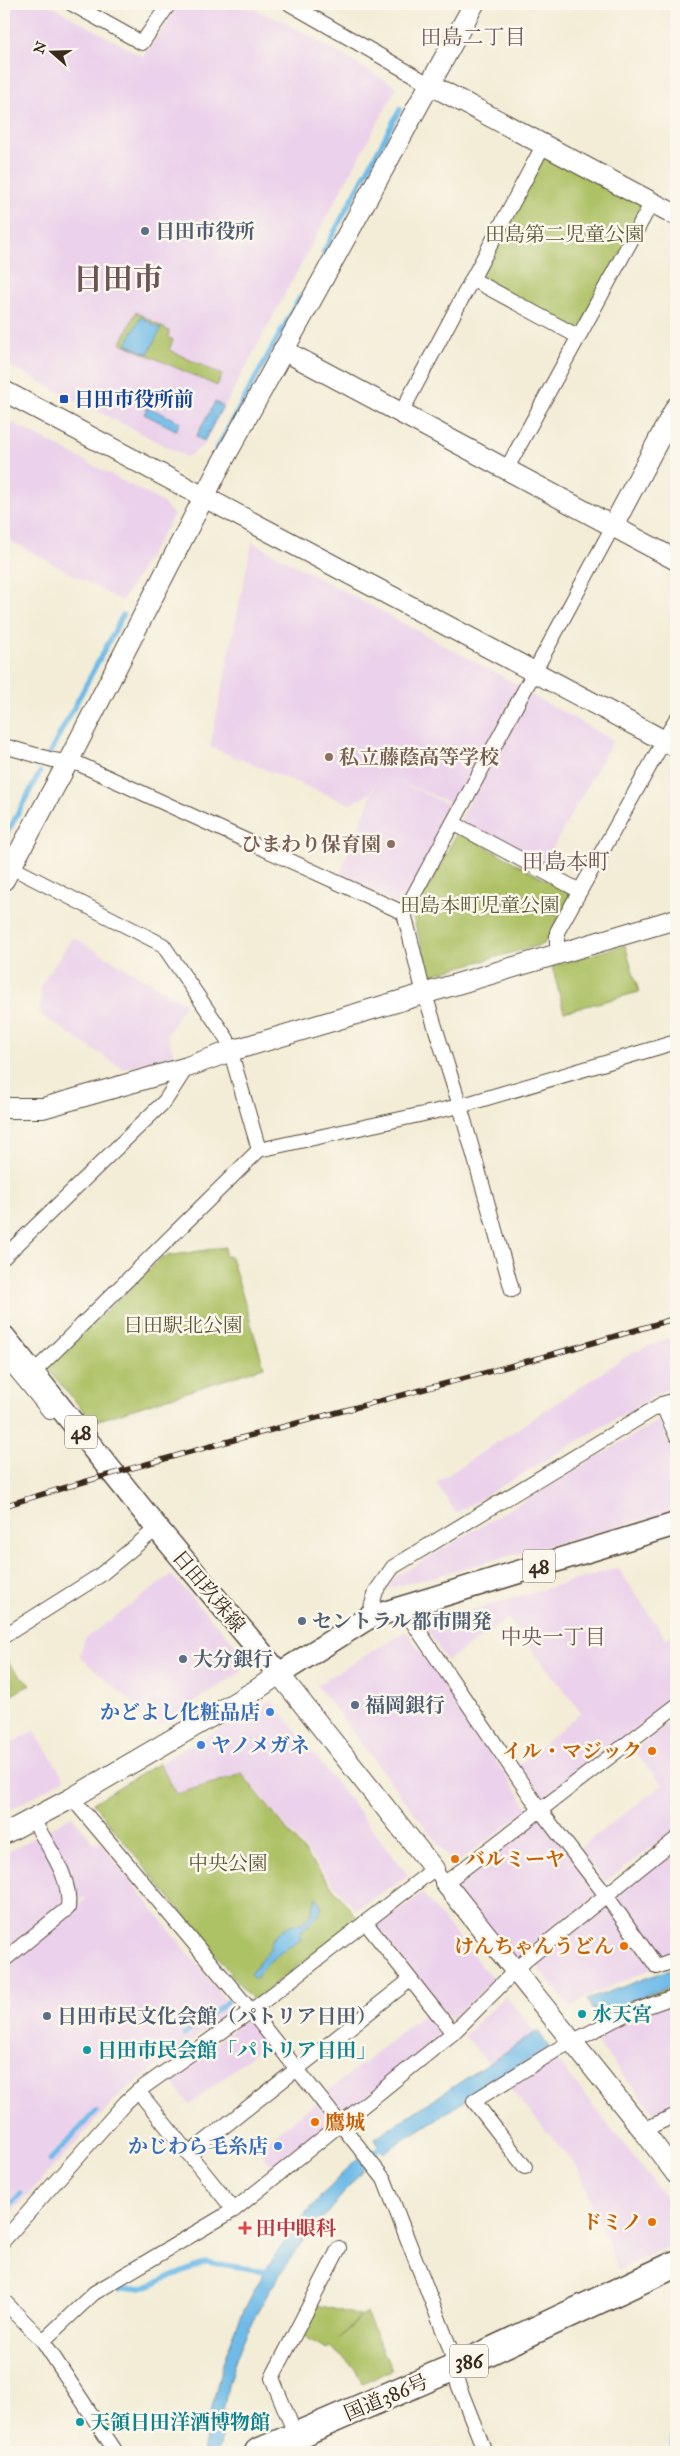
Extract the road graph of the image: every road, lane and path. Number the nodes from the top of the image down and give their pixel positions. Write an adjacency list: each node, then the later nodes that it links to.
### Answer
1 (72, 4): 2 (street)
2 (169, 4)
3 (474, 4): 5 (street)
4 (298, 6): 5 (street)
5 (429, 84): 6 (street); 11 (street)
6 (544, 144): 7 (street); 9 (street)
7 (652, 202): 8 (street); 10 (street)
8 (676, 215)
9 (472, 279): 10 (street); 14 (street)
10 (580, 337): 15 (street)
11 (283, 350): 14 (street); 16 (street)
12 (4, 391): 16 (street)
13 (676, 407): 17 (street)
14 (401, 413): 15 (street)
15 (506, 470): 17 (street)
16 (204, 498): 19 (street); 23 (street)
17 (612, 528): 18 (street); 19 (street)
18 (676, 560)
19 (536, 671): 21 (street); 24 (street)
20 (676, 719): 21 (street)
21 (670, 743): 26 (street)
22 (4, 746): 23 (street)
23 (68, 762): 25 (street); 27 (street)
24 (453, 824): 26 (street); 27 (street)
25 (7, 873): 32 (street)
26 (580, 891): 29 (street)
27 (404, 913): 30 (street)
28 (676, 919): 29 (street)
29 (557, 954): 30 (street)
30 (425, 993): 32 (street); 34 (street)
31 (676, 1042): 34 (street)
32 (231, 1051): 33 (street); 36 (street)
33 (187, 1067): 35 (street); 37 (street)
34 (460, 1106): 36 (street); 38 (street)
35 (4, 1108)
36 (258, 1150): 41 (street)
37 (4, 1257)
38 (512, 1290)
39 (4, 1337): 41 (main road, 日田玖珠線 / 48)
40 (4, 1356): 46 (street)
41 (33, 1373): 49 (main road, 日田玖珠線 / 48)
42 (676, 1400): 43 (street)
43 (662, 1404): 44 (street); 48 (street)
44 (676, 1436)
45 (676, 1524): 47 (main road, 48)
46 (150, 1534): 49 (street); 50 (street)
47 (403, 1608): 48 (main road, 48); 54 (street)
48 (368, 1618): 51 (main road, 48)
49 (234, 1620): 51 (main road, 日田玖珠線 / 48)
50 (4, 1636)
51 (278, 1674): 53 (street); 58 (street)
52 (676, 1706): 54 (street)
53 (72, 1798): 55 (street); 66 (street)
54 (540, 1810): 58 (street); 59 (street)
55 (32, 1819): 56 (street); 61 (street)
56 (4, 1834)
57 (676, 1839): 59 (street)
58 (440, 1876): 60 (street); 63 (street)
59 (605, 1894): 62 (street); 63 (street)
60 (365, 1922): 64 (street); 66 (street)
61 (4, 1960)
62 (676, 1960)
63 (515, 1970): 67 (street); 68 (street)
64 (410, 1980): 67 (street); 69 (street)
65 (676, 1996): 68 (street)
66 (251, 2010): 69 (street); 70 (street)
67 (453, 2033): 72 (street)
68 (572, 2043): 73 (street); 75 (street)
69 (295, 2068): 72 (street); 74 (street)
70 (138, 2091): 74 (street); 78 (street)
71 (676, 2114): 73 (street)
72 (341, 2124): 77 (street); 83 (street)
73 (643, 2130): 76 (street)
74 (189, 2154): 77 (street)
75 (524, 2167)
76 (676, 2174)
77 (234, 2210): 82 (street)
78 (4, 2240)
79 (339, 2248): 84 (street)
80 (676, 2264): 83 (highway, 国道386号 / 386)
81 (4, 2301): 82 (street)
82 (43, 2341): 85 (street)
83 (455, 2367): 84 (highway, 国道386号 / 386); 87 (street)
84 (296, 2436): 86 (highway, 国道386号 / 386)
85 (116, 2452)
86 (258, 2452)
87 (485, 2452)

